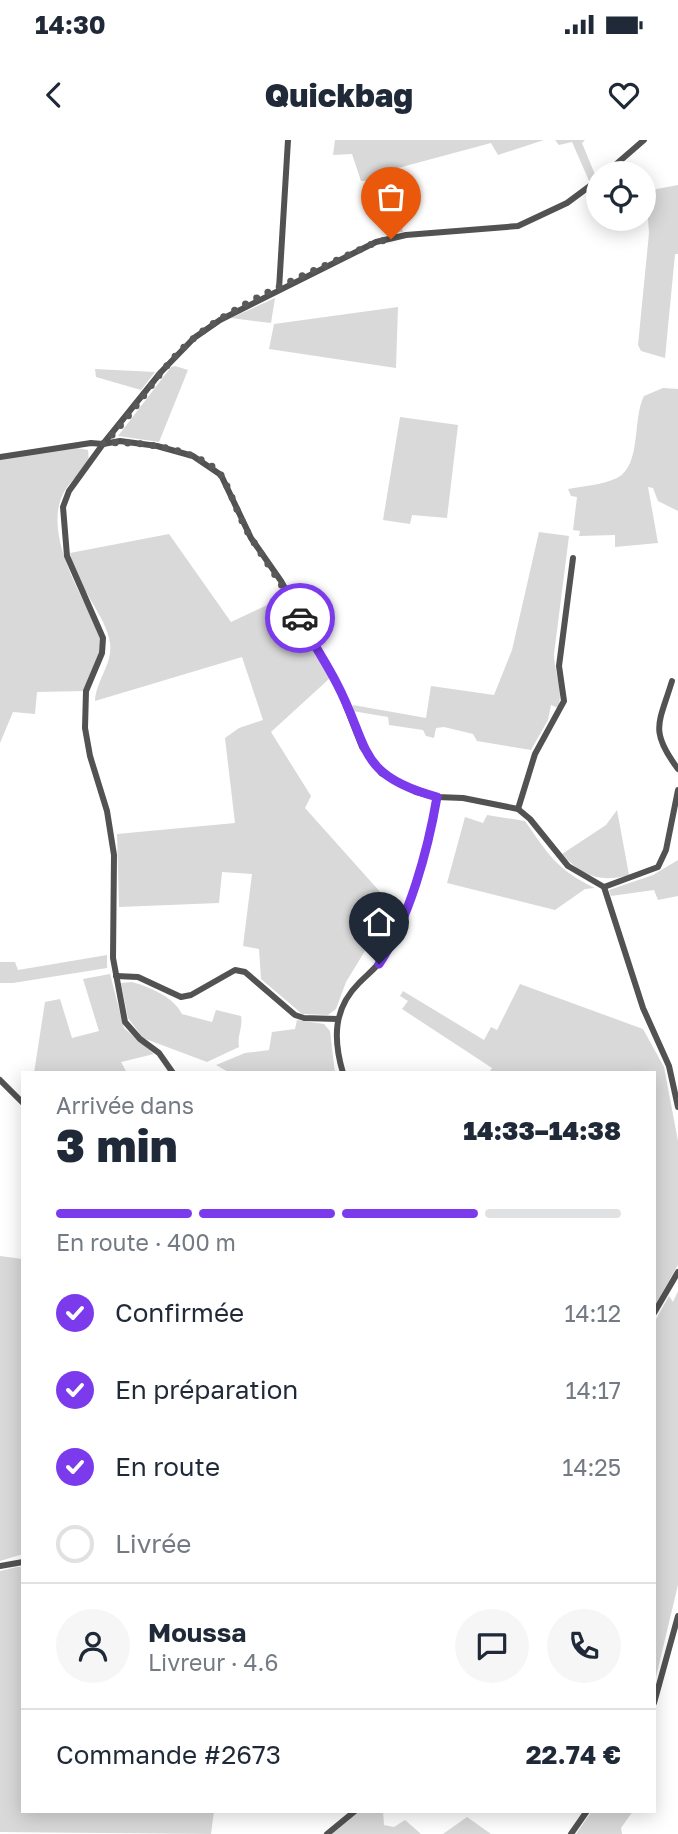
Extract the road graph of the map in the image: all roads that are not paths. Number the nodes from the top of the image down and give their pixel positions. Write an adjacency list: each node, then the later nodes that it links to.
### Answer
1 (288, 140): 5 (street)
2 (644, 140): 3 (street)
3 (620, 161)
4 (586, 189): 5 (street)
5 (279, 289): 6 (street)
6 (103, 444): 7 (street); 12 (street); 15 (street)
7 (0, 457)
8 (573, 558): 13 (street)
9 (672, 681): 10 (street)
10 (678, 769)
11 (678, 790): 14 (street)
12 (437, 797): 13 (street); 16 (street)
13 (518, 809): 14 (street)
14 (604, 887): 21 (street)
15 (116, 976): 16 (street); 17 (street)
16 (337, 1019): 18 (street)
17 (172, 1071)
18 (343, 1071)
19 (0, 1080): 20 (street)
20 (21, 1101)
21 (678, 1107)
22 (678, 1272): 23 (street)
23 (656, 1310)
24 (21, 1562): 25 (street)
25 (0, 1566)
26 (678, 1616): 27 (street)
27 (656, 1696)
28 (353, 1813): 30 (street)
29 (586, 1813): 31 (street)
30 (327, 1834)
31 (571, 1834)

